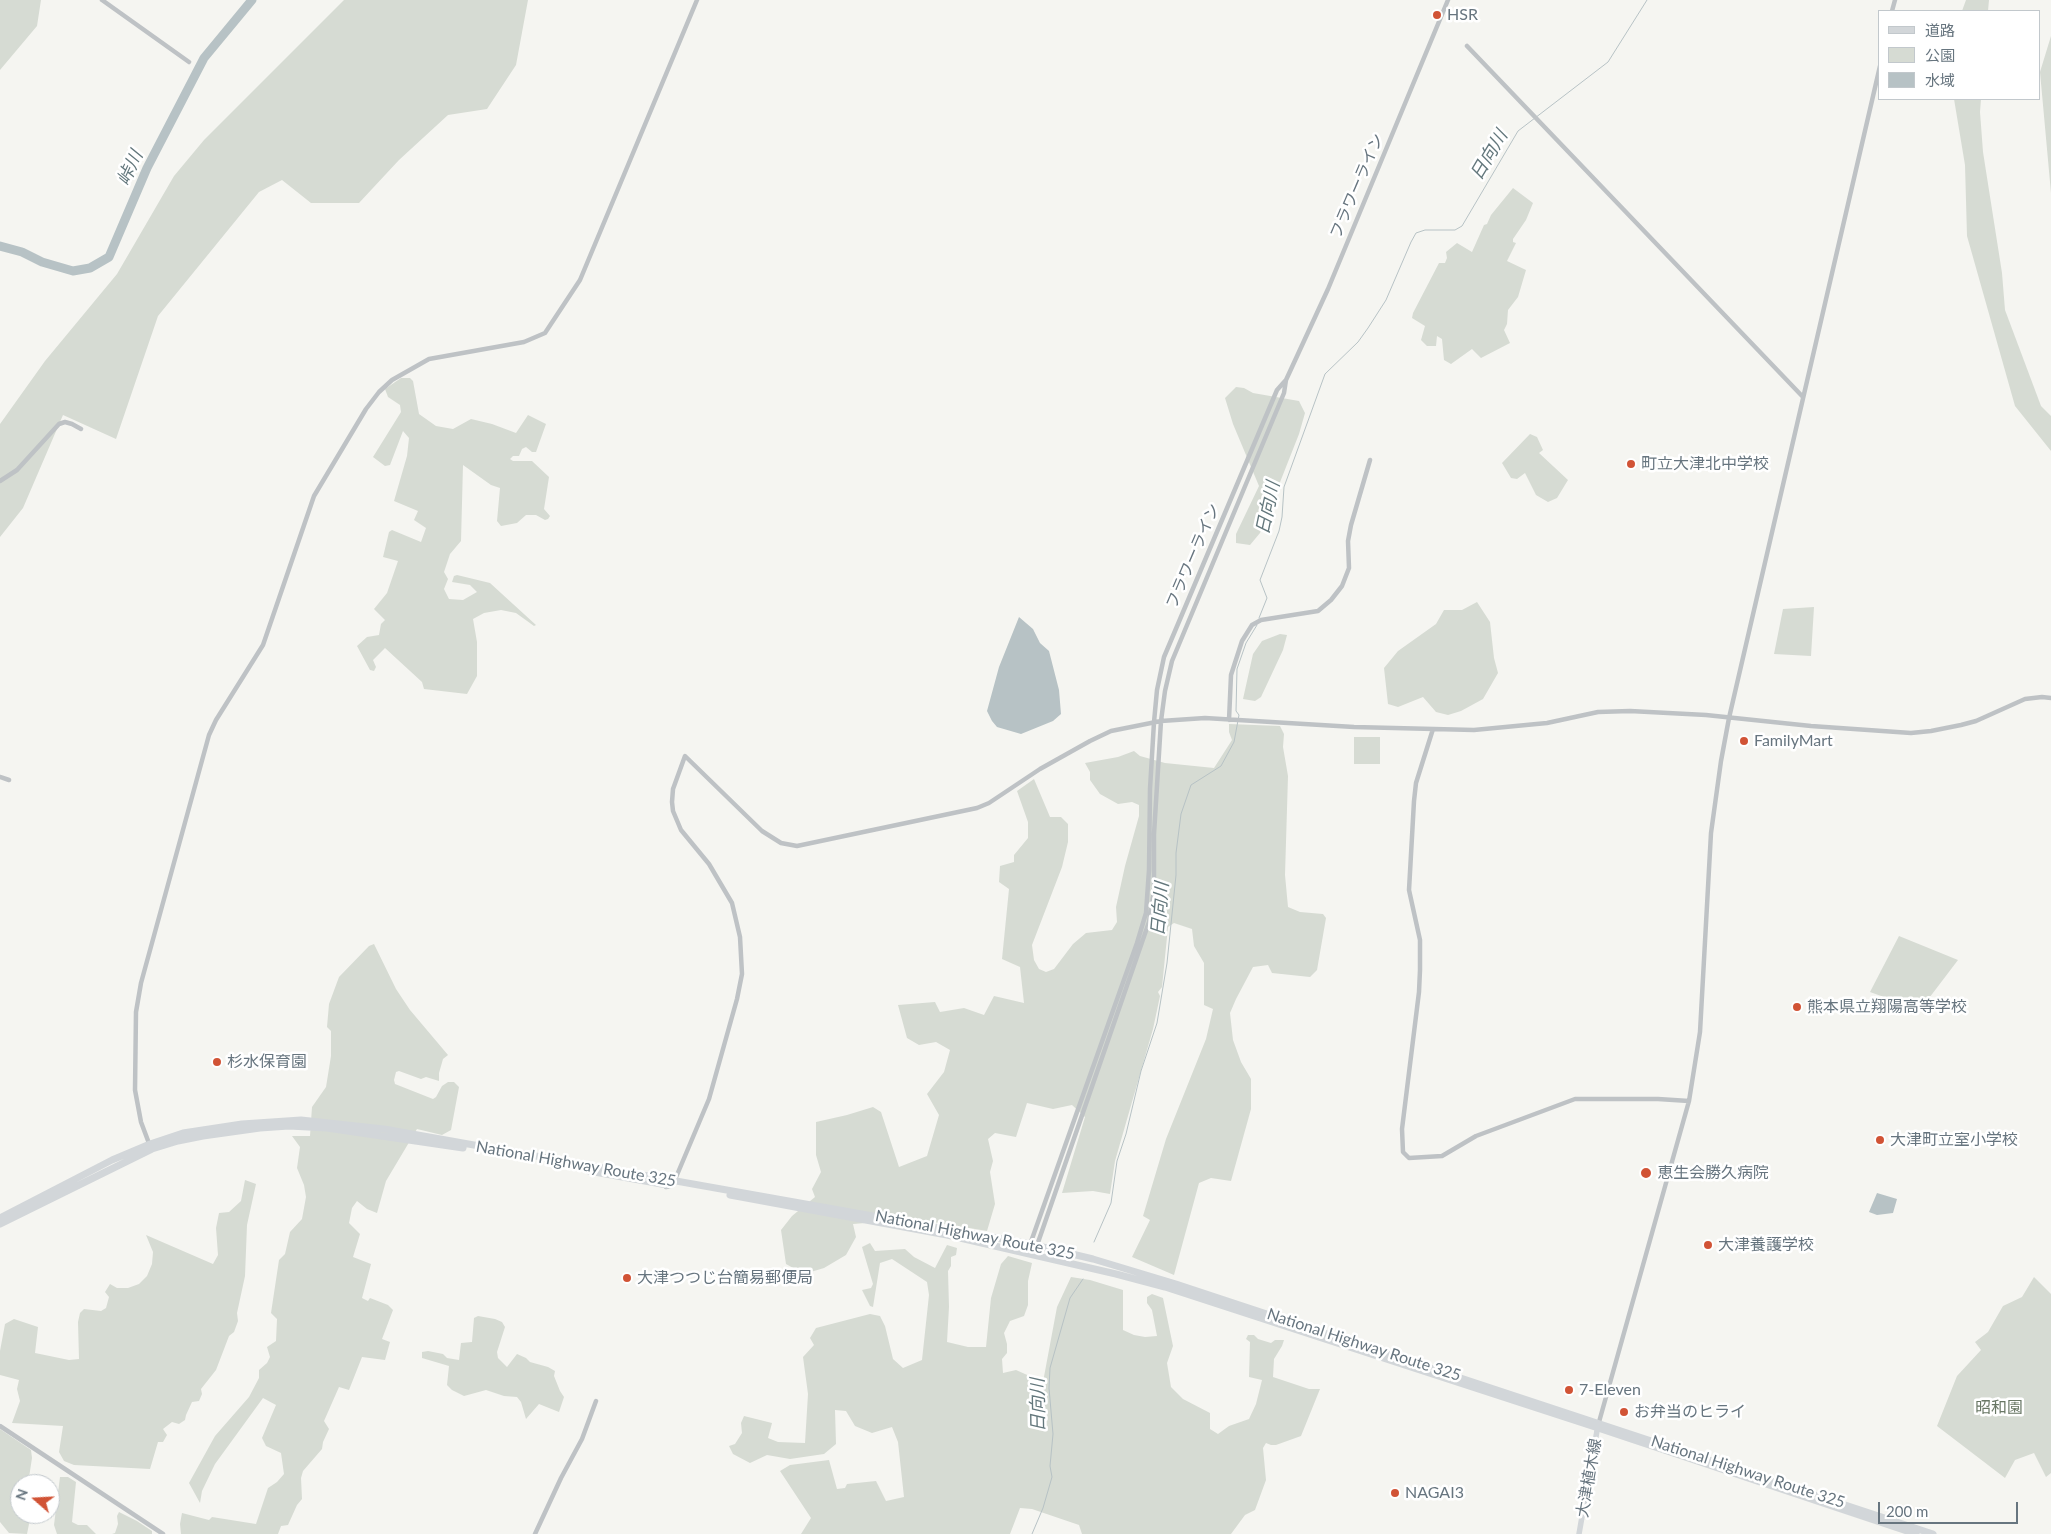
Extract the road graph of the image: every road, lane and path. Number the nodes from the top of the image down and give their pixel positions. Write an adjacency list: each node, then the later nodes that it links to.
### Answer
1 (102, 0): 5 (street)
2 (697, 0): 21 (street)
3 (1448, 0): 7 (street, フラワーライン)
4 (1467, 46): 8 (street)
5 (190, 62)
6 (1878, 75): 8 (street)
7 (1286, 380): 15 (street, フラワーライン); 16 (street, フラワーライン)
8 (1803, 397): 13 (street)
9 (81, 429): 11 (street)
10 (1370, 460): 14 (street)
11 (0, 481)
12 (2051, 698): 13 (street)
13 (1729, 718): 17 (street); 20 (street)
14 (1229, 720): 15 (street); 17 (street)
15 (1161, 721): 16 (street); 25 (street, フラワーライン)
16 (1154, 722): 22 (street); 25 (street, フラワーライン)
17 (1433, 729): 20 (street)
18 (0, 777): 19 (street)
19 (9, 780)
20 (1689, 1101): 28 (street)
21 (151, 1147): 22 (highway, National Highway Route 325); 23 (highway, National Highway Route 325); 24 (highway, National Highway Route 325)
22 (670, 1185): 25 (highway, National Highway Route 325); 26 (highway, National Highway Route 325)
23 (0, 1218)
24 (0, 1224)
25 (1033, 1244): 26 (street); 28 (highway, National Highway Route 325)
26 (1030, 1254): 28 (highway, National Highway Route 325)
27 (596, 1401): 31 (street)
28 (1599, 1425): 32 (main road, 大津植木線); 33 (highway, National Highway Route 325); 34 (highway, National Highway Route 325)
29 (0, 1426): 30 (street)
30 (163, 1534)
31 (535, 1534)
32 (1579, 1534)
33 (1916, 1534)
34 (1933, 1534)

